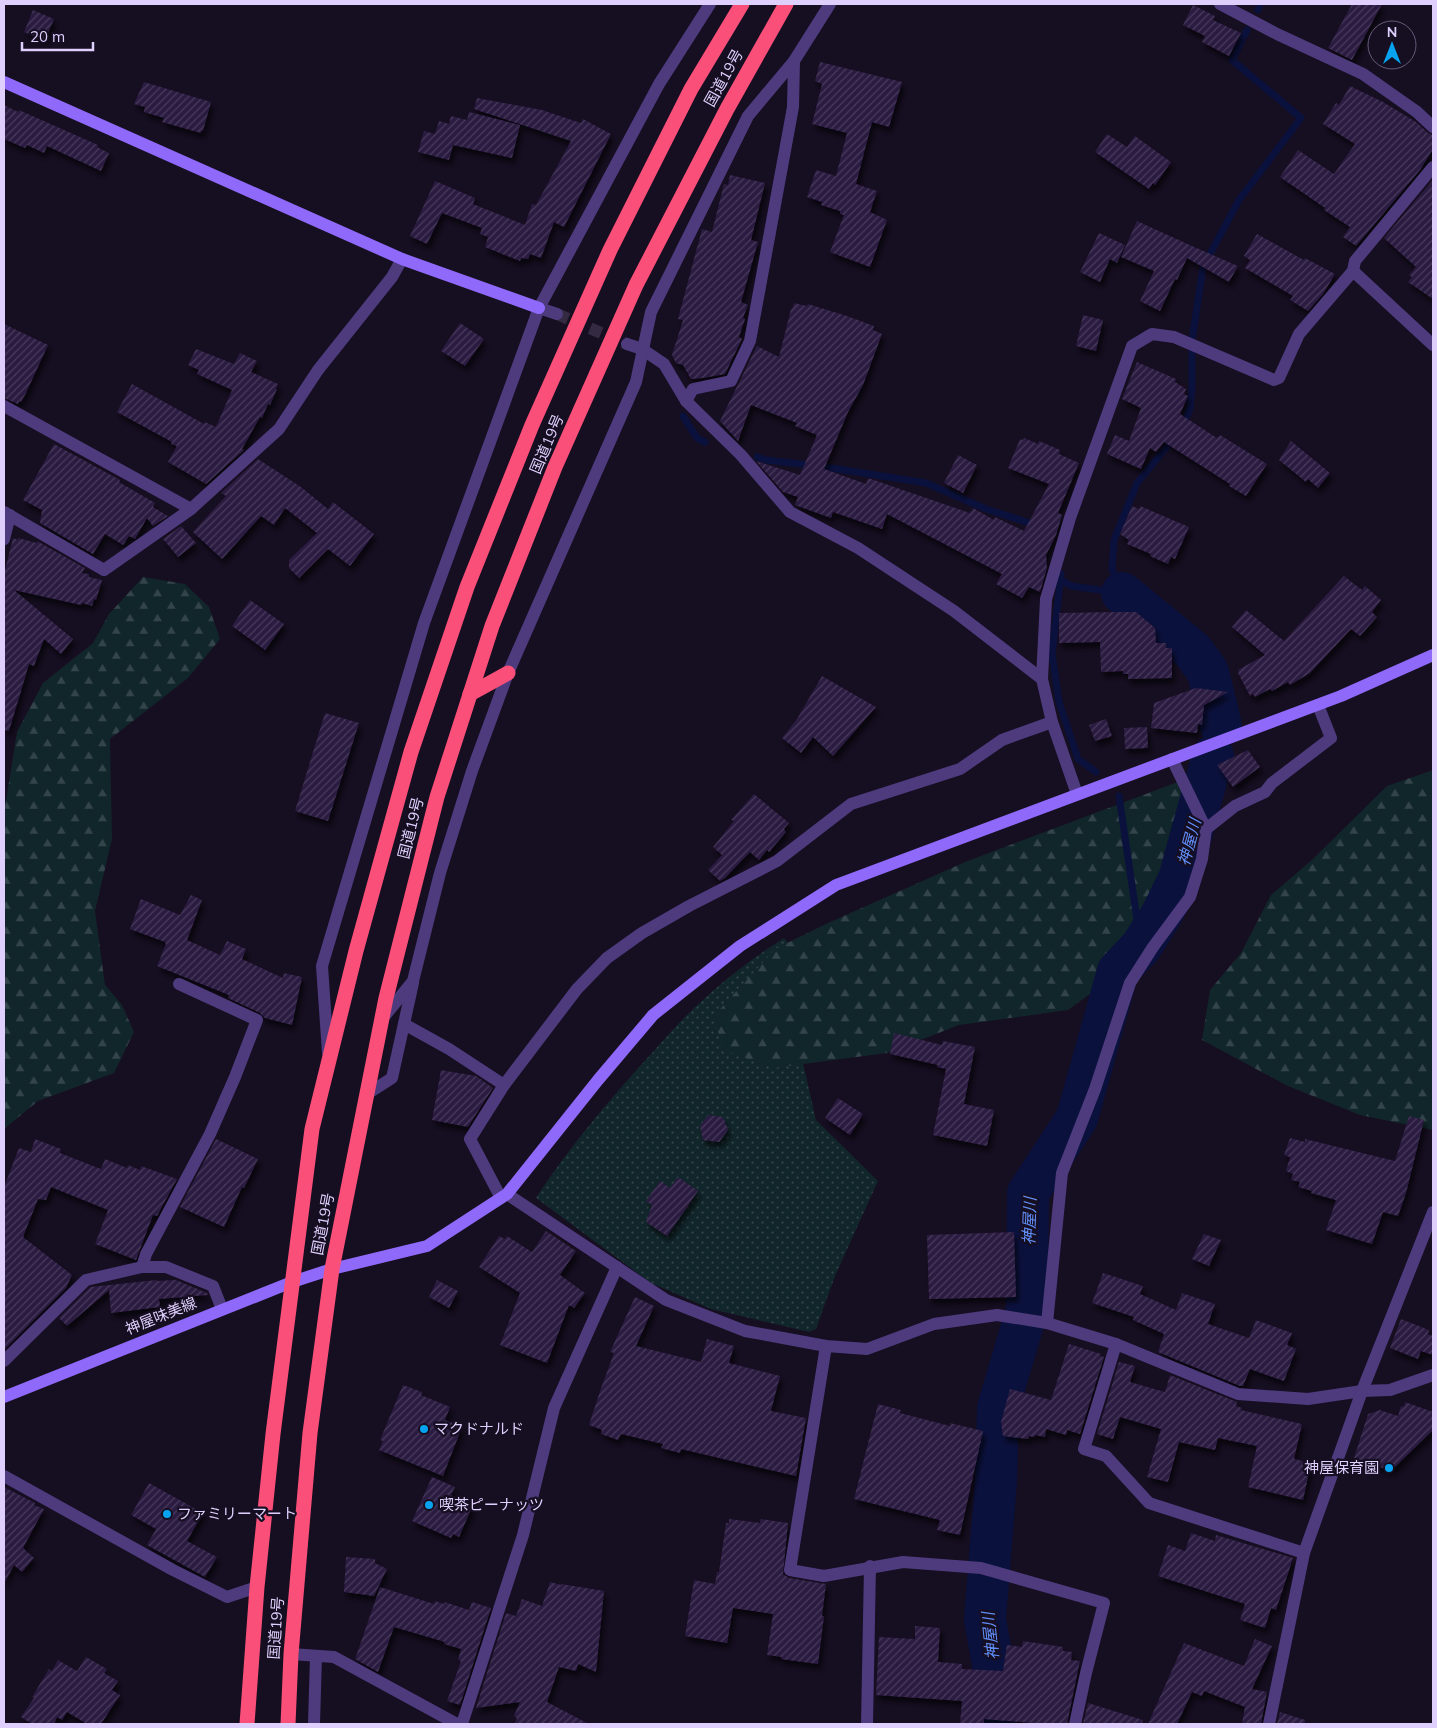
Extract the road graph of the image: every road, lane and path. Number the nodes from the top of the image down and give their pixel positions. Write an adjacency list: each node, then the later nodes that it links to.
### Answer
1 (710, 4): 12 (street)
2 (742, 4): 35 (highway, 国道19号)
3 (786, 4): 25 (highway, 国道19号)
4 (830, 4): 6 (street)
5 (1220, 4): 8 (street)
6 (794, 61): 16 (street); 17 (street)
7 (4, 82): 10 (street)
8 (1433, 127)
9 (1433, 167): 11 (street)
10 (402, 259): 12 (street); 19 (street)
11 (1353, 271): 15 (street); 24 (street)
12 (540, 308): 13 (street); 35 (street)
13 (557, 314)
14 (626, 344): 16 (street)
15 (1433, 344)
16 (642, 349): 17 (street); 23 (street)
17 (686, 401): 24 (street)
18 (4, 406): 19 (street)
19 (191, 509): 20 (street)
20 (7, 514): 21 (street)
21 (4, 539)
22 (1433, 654): 26 (street, 神屋味美線)
23 (508, 673): 25 (highway); 31 (street)
24 (1042, 679): 27 (street)
25 (470, 694): 33 (highway, 国道19号)
26 (1318, 705): 28 (street, 神屋味美線); 30 (street)
27 (1052, 722): 29 (street); 36 (street)
28 (1172, 759): 29 (street, 神屋味美線); 30 (street)
29 (1077, 794): 38 (street, 神屋味美線)
30 (1203, 825): 45 (street)
31 (414, 980): 33 (street); 34 (street)
32 (179, 984): 40 (street)
33 (383, 1018): 37 (highway, 国道19号)
34 (404, 1024): 36 (street); 37 (street)
35 (329, 1063): 43 (highway, 国道19号)
36 (504, 1085): 38 (street)
37 (367, 1094): 42 (highway, 国道19号)
38 (504, 1196): 41 (street); 42 (street, 神屋味美線)
39 (1433, 1212): 50 (street)
40 (142, 1267): 44 (street); 48 (street)
41 (617, 1267): 47 (street); 62 (street)
42 (332, 1269): 43 (street, 神屋味美線); 56 (highway, 国道19号)
43 (292, 1282): 44 (street, 神屋味美線); 55 (highway, 国道19号)
44 (222, 1309): 51 (street, 神屋味美線)
45 (1047, 1323): 46 (street); 47 (street)
46 (1116, 1344): 50 (street); 53 (street)
47 (826, 1346): 54 (street)
48 (4, 1361)
49 (1433, 1375): 50 (street)
50 (1362, 1391): 53 (street)
51 (4, 1397)
52 (4, 1476): 55 (street)
53 (1304, 1553): 65 (street)
54 (870, 1566): 63 (street); 64 (street)
55 (257, 1587): 58 (highway, 国道19号)
56 (291, 1654): 57 (street); 59 (highway, 国道19号)
57 (316, 1656): 60 (street); 61 (street)
58 (247, 1724)
59 (288, 1724)
60 (314, 1724)
61 (457, 1724)
62 (462, 1724)
63 (867, 1724)
64 (1076, 1724)
65 (1269, 1724)

